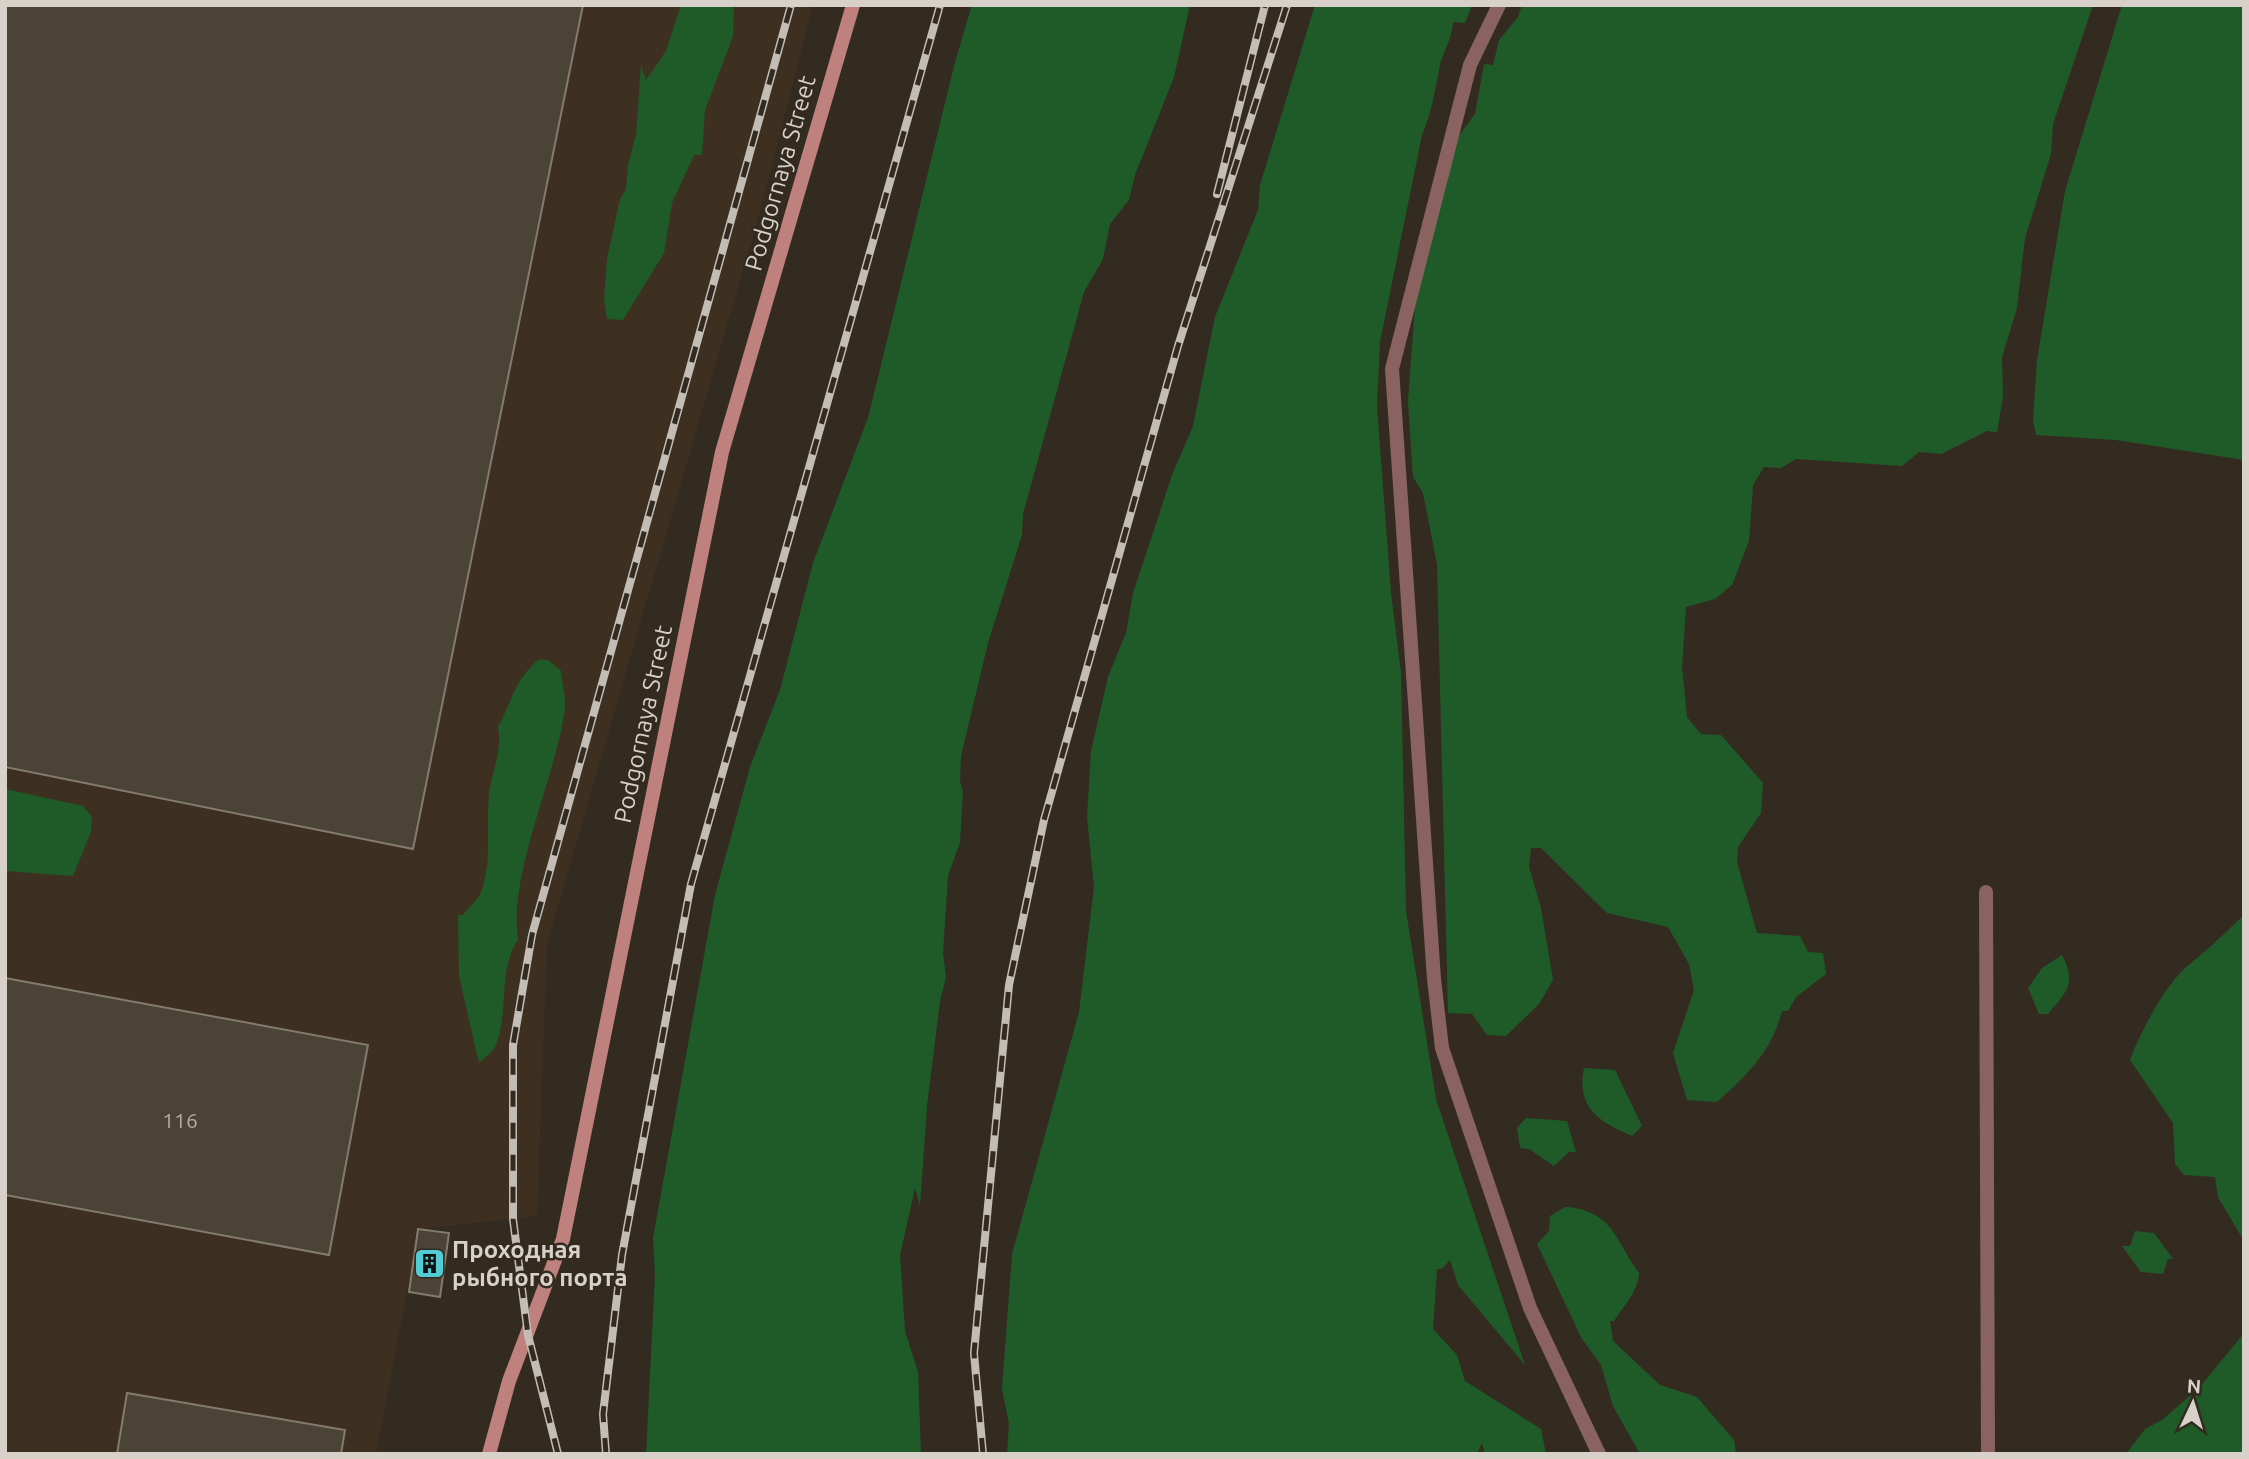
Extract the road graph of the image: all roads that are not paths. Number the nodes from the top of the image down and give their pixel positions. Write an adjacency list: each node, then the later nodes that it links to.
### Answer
1 (853, 5): 4 (main road, Podgornaya Street)
2 (1499, 5): 5 (lane)
3 (1986, 892): 6 (lane)
4 (489, 1454)
5 (1599, 1454)
6 (1988, 1454)

